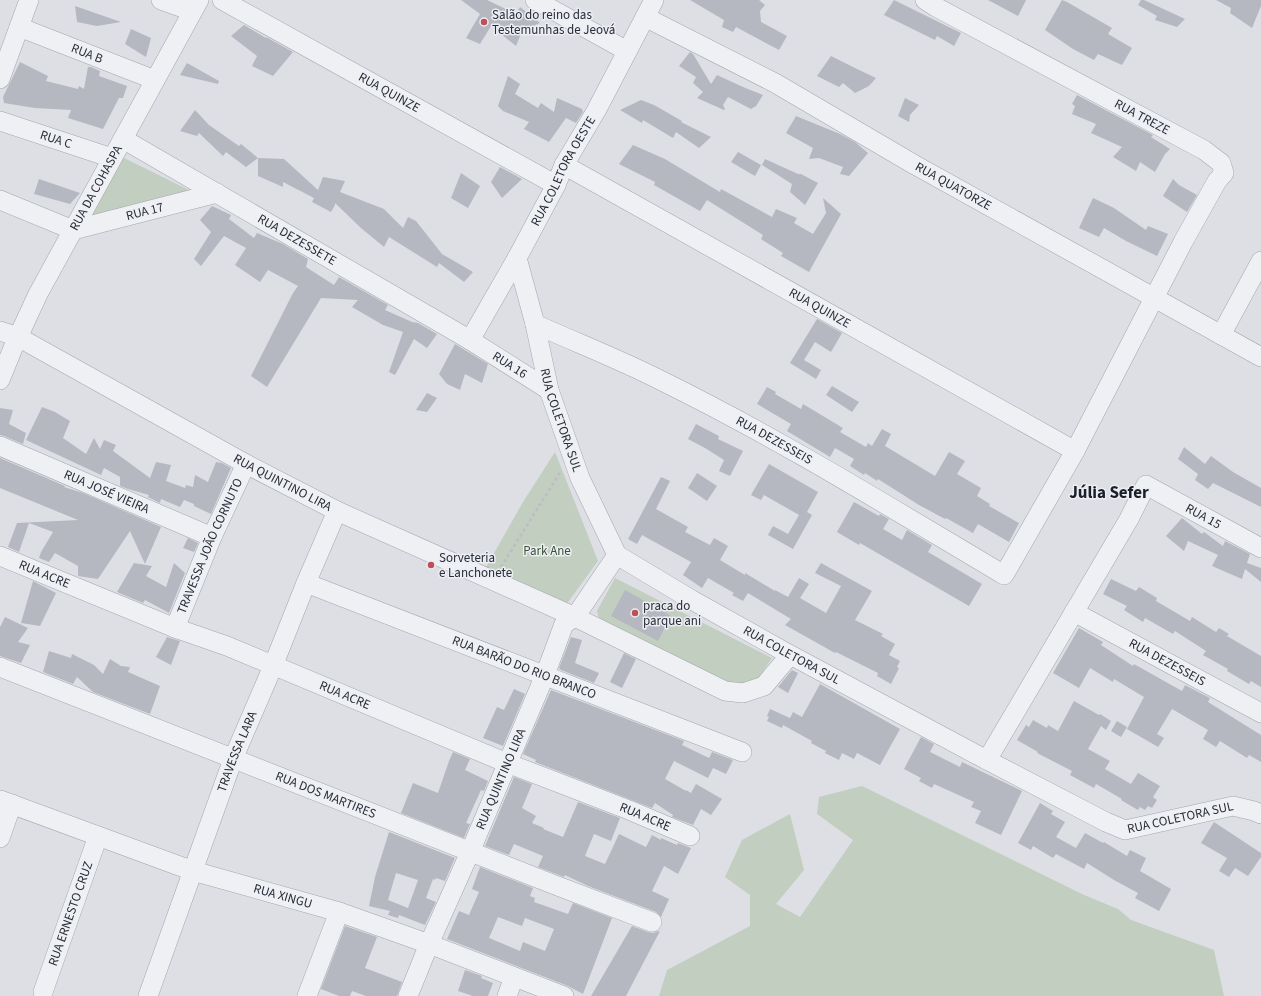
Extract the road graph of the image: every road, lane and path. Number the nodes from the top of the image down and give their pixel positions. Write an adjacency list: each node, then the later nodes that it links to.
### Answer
1 (29, 0): 9 (street)
2 (161, 0): 7 (street)
3 (222, 0): 17 (street, RUA QUINZE)
4 (535, 0): 10 (street)
5 (654, 0): 8 (street, RUA COLETORA OESTE)
6 (925, 0): 23 (street, RUA TREZE)
7 (196, 6): 12 (street, RUA DA COHASPA)
8 (645, 16): 10 (street, RUA COLETORA OESTE); 23 (street, RUA QUATORZE)
9 (19, 27): 11 (street); 12 (street, RUA B)
10 (627, 51): 16 (street, RUA COLETORA OESTE)
11 (0, 79)
12 (155, 80): 14 (street, RUA DA COHASPA)
13 (0, 122): 15 (street, RUA C)
14 (123, 139): 15 (street, RUA DA COHASPA); 18 (street, RUA DEZESSETE)
15 (112, 158): 20 (street, RUA DA COHASPA)
16 (564, 165): 17 (street, RUA COLETORA OESTE); 33 (street, RUA QUINZE)
17 (556, 184): 21 (street, RUA COLETORA OESTE)
18 (217, 193): 20 (street, RUA 17); 28 (street, RUA DEZESSETE)
19 (0, 200): 20 (street)
20 (73, 230): 27 (street, RUA DA COHASPA)
21 (517, 258): 24 (street, RUA COLETORA SUL); 28 (street, RUA COLETORA OESTE)
22 (1261, 261): 26 (street)
23 (1154, 299): 26 (street, RUA QUATORZE); 33 (street)
24 (535, 324): 31 (street, RUA COLETORA SUL); 33 (street, RUA DEZESSEIS)
25 (0, 330): 27 (street, RUA QUINTINO LIRA)
26 (1220, 335): 29 (street, RUA QUATORZE)
27 (18, 336): 30 (street, RUA DA COHASPA); 35 (street, RUA QUINTINO LIRA)
28 (470, 340): 31 (street, RUA 16)
29 (1261, 357)
30 (0, 380)
31 (549, 390): 34 (street, RUA COLETORA SUL)
32 (0, 446): 37 (street, RUA JOSÉ VIEIRA)
33 (1075, 451)
34 (571, 454): 39 (street, RUA COLETORA SUL); 41 (path)
35 (246, 464): 36 (street, RUA QUINTINO LIRA); 37 (street, TRAVESSA JOÃO CORNUTO)
36 (337, 511): 41 (street, RUA QUINTINO LIRA); 42 (street, TRAVESSA LARA)
37 (212, 537): 45 (street, TRAVESSA JOÃO CORNUTO)
38 (1261, 548): 43 (street, RUA 15)
39 (618, 555): 44 (street, RUA QUINTINO LIRA); 46 (street, RUA COLETORA SUL)
40 (0, 556): 45 (street, RUA ACRE)
41 (492, 581): 44 (street, RUA QUINTINO LIRA)
42 (306, 583): 47 (street, TRAVESSA LARA); 49 (street, RUA BARÃO DO RIO BRANCO)
43 (1074, 612): 50 (street, RUA DEZESSEIS); 53 (street)
44 (574, 617): 46 (street, RUA QUINTINO LIRA); 49 (street, RUA QUINTINO LIRA)
45 (175, 628): 47 (street, RUA ACRE)
46 (790, 655): 53 (street, RUA COLETORA SUL)
47 (273, 666): 52 (street, TRAVESSA LARA); 54 (street, RUA ACRE)
48 (0, 667): 52 (street, RUA DOS MARTIRES)
49 (544, 675): 51 (street, RUA BARÃO DO RIO BRANCO); 54 (street, RUA QUINTINO LIRA)
50 (1261, 713)
51 (742, 752)
52 (233, 759): 60 (street, RUA DOS MARTIRES); 61 (street, TRAVESSA LARA)
53 (987, 760): 56 (street, RUA COLETORA SUL)
54 (507, 763): 58 (street, RUA ACRE); 60 (street, RUA QUINTINO LIRA)
55 (6, 802): 57 (street, RUA XINGU); 59 (street)
56 (1261, 814)
57 (98, 836): 61 (street, RUA XINGU); 66 (street, RUA ERNESTO CRUZ)
58 (690, 836)
59 (0, 838)
60 (470, 852): 63 (street, RUA DOS MARTIRES); 64 (street, RUA QUINTINO LIRA)
61 (193, 871): 62 (street, RUA XINGU); 67 (street, TRAVESSA LARA)
62 (340, 912): 64 (street, RUA XINGU); 68 (street)
63 (652, 922)
64 (429, 944): 65 (street, RUA XINGU); 69 (street, RUA QUINTINO LIRA)
65 (514, 977): 70 (street); 71 (street, RUA XINGU)
66 (42, 992)
67 (148, 996)
68 (307, 996)
69 (408, 996)
70 (507, 996)
71 (564, 996)

